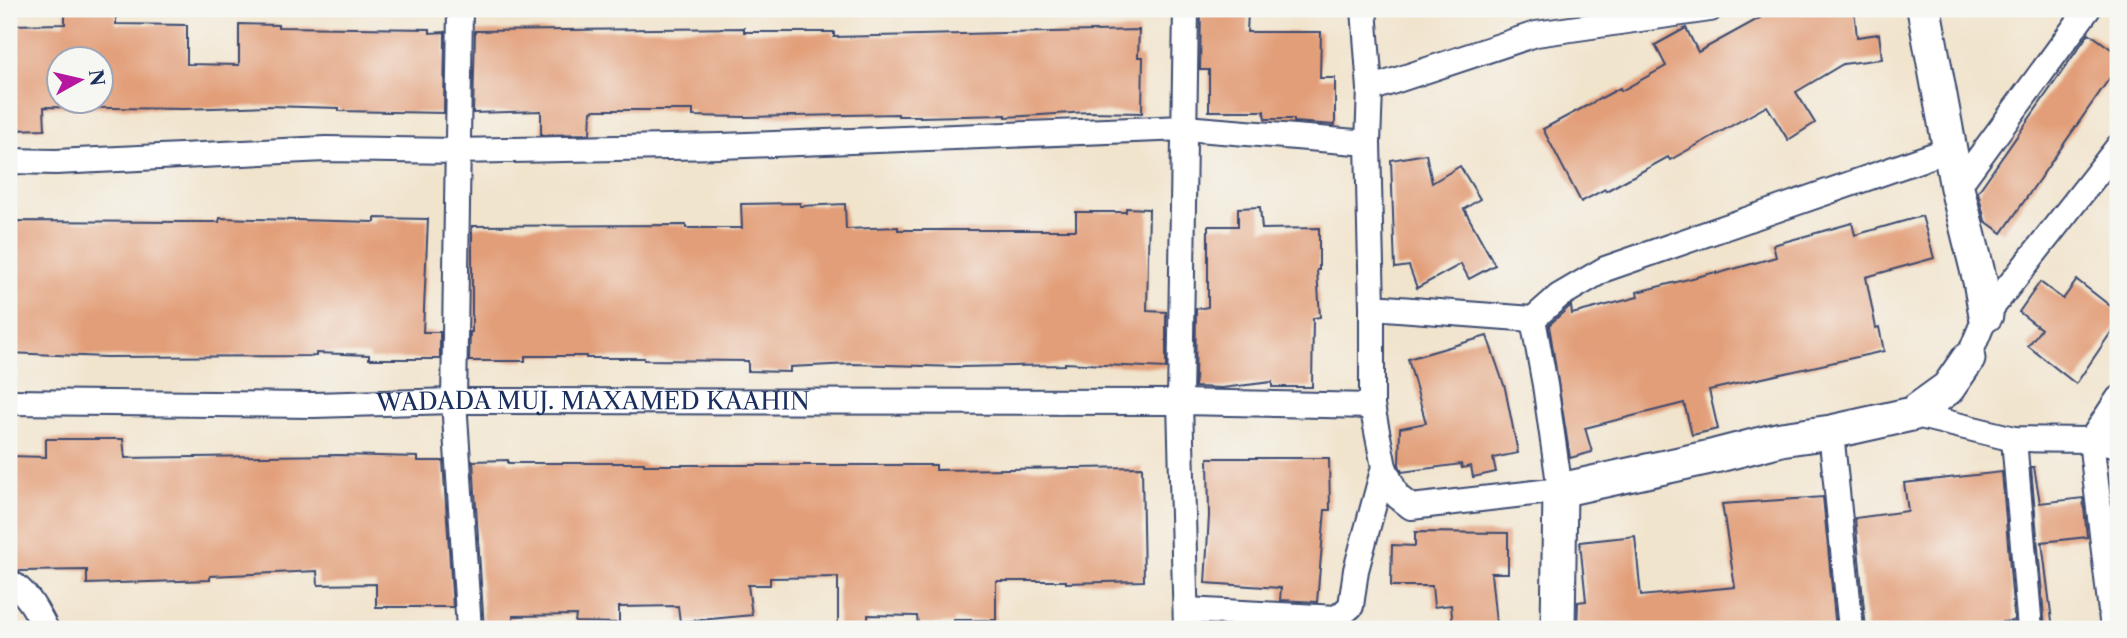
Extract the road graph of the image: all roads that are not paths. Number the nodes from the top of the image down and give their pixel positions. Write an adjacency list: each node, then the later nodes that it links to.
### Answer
1 (460, 9): 12 (street)
2 (1186, 9): 8 (street)
3 (1364, 9): 7 (street)
4 (1710, 9): 7 (street)
5 (1924, 9): 11 (street)
6 (2088, 9): 14 (street)
7 (1370, 89): 9 (street)
8 (1185, 128): 9 (street); 12 (street); 22 (street)
9 (1368, 143): 15 (street)
10 (2118, 147): 16 (street)
11 (1951, 149): 14 (street); 17 (street)
12 (457, 151): 13 (street); 20 (street)
13 (9, 161)
14 (1956, 188): 16 (street)
15 (1373, 307): 17 (street); 23 (street)
16 (1986, 315): 18 (street)
17 (1532, 318): 30 (street)
18 (1968, 359): 24 (street)
19 (2118, 399): 27 (street)
20 (454, 401): 21 (street, WADADA MUJ. MAXAMED KAAHIN); 22 (street, WADADA MUJ. MAXAMED KAAHIN); 34 (street)
21 (9, 402)
22 (1180, 402): 23 (street, WADADA MUJ. MAXAMED KAAHIN); 32 (street)
23 (1372, 407): 29 (street)
24 (1912, 414): 25 (street); 26 (street)
25 (1831, 432): 30 (street); 36 (street)
26 (2014, 439): 27 (street); 37 (street)
27 (2091, 440): 28 (street); 38 (street)
28 (2118, 446)
29 (1384, 467): 30 (street); 32 (street)
30 (1560, 490): 35 (street)
31 (9, 582): 33 (street)
32 (1186, 620)
33 (46, 629)
34 (469, 629)
35 (1558, 629)
36 (1851, 629)
37 (2030, 629)
38 (2112, 629)

